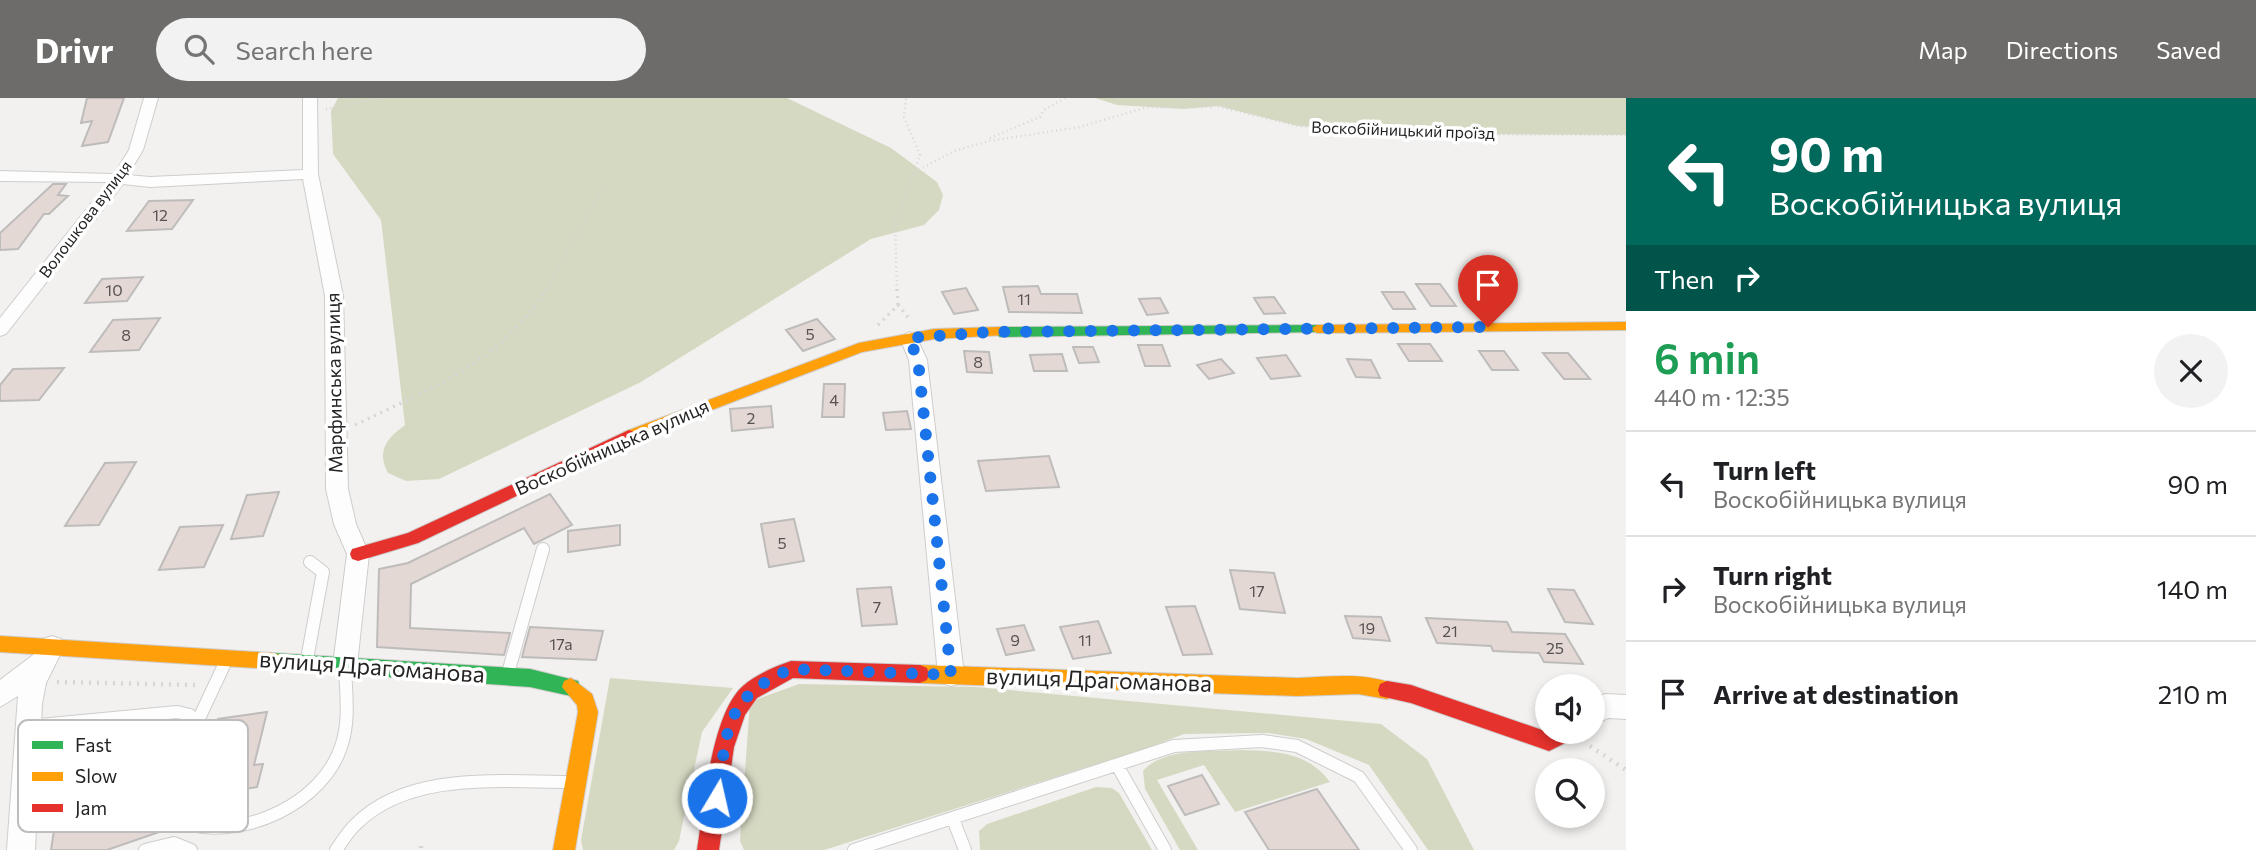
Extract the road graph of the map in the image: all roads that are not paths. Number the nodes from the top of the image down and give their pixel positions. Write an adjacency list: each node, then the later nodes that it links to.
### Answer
1 (151, 98): 5 (street, Волошкова вулиця)
2 (310, 105): 3 (street, Марфинська вулиця)
3 (310, 174): 5 (street); 10 (street, Марфинська вулиця)
4 (0, 176): 5 (street)
5 (117, 181): 7 (street, Волошкова вулиця)
6 (1626, 326): 8 (street, Воскобійницька вулиця)
7 (0, 330)
8 (909, 338): 10 (street, Воскобійницька вулиця); 17 (street)
9 (543, 549): 18 (lane)
10 (358, 554): 16 (street, Марфинська вулиця)
11 (310, 562): 15 (lane)
12 (0, 644): 13 (street, вулиця Драгоманова)
13 (48, 653): 14 (street, вулиця Драгоманова); 19 (street); 22 (street)
14 (228, 657): 15 (street, вулиця Драгоманова); 25 (lane)
15 (306, 662): 16 (street, вулиця Драгоманова)
16 (345, 665): 18 (street, вулиця Драгоманова); 30 (lane)
17 (951, 675): 26 (street, вулиця Драгоманова); 38 (street, вулиця Драгоманова)
18 (507, 676): 28 (street, вулиця Драгоманова)
19 (0, 695)
20 (1605, 706): 21 (street)
21 (1626, 707)
22 (27, 720)
23 (96, 720): 24 (lane)
24 (192, 720)
25 (198, 720)
26 (1535, 738)
27 (1116, 765): 29 (lane); 41 (lane); 42 (lane)
28 (575, 782): 32 (lane); 37 (street, вулиця Драгоманова)
29 (953, 819): 39 (lane); 40 (lane)
30 (248, 822)
31 (22, 832): 33 (street)
32 (339, 845): 36 (lane)
33 (21, 850)
34 (145, 850): 35 (lane)
35 (191, 850)
36 (327, 850)
37 (564, 850)
38 (708, 850)
39 (854, 850)
40 (965, 850)
41 (1166, 850)
42 (1411, 850)

